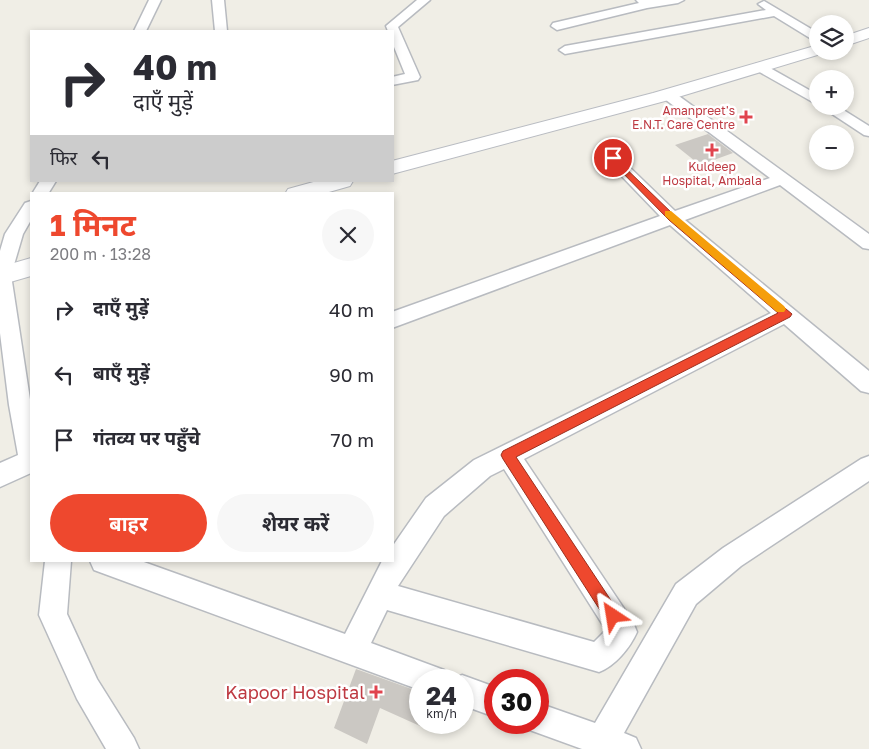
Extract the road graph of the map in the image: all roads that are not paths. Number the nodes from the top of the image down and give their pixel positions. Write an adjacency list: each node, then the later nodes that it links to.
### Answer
1 (155, 0): 9 (street)
2 (218, 0): 10 (street)
3 (424, 0): 11 (street)
4 (678, 0): 6 (street)
5 (758, 0): 7 (street)
6 (645, 3): 8 (street)
7 (775, 12): 14 (street); 16 (street)
8 (557, 26)
9 (140, 30)
10 (221, 30)
11 (394, 30)
12 (394, 31): 19 (street)
13 (869, 33): 15 (street)
14 (809, 34)
15 (854, 38)
16 (565, 50)
17 (809, 53): 18 (street)
18 (760, 67): 20 (street); 21 (street)
19 (394, 81)
20 (667, 94): 25 (street); 26 (street)
21 (809, 96)
22 (842, 115): 23 (street)
23 (869, 132)
24 (613, 158): 30 (street)
25 (394, 167)
26 (782, 179): 30 (street); 31 (street)
27 (339, 182): 28 (street)
28 (303, 192)
29 (30, 209): 33 (street)
30 (672, 218): 34 (street); 35 (street)
31 (869, 243)
32 (30, 267): 33 (street)
33 (1, 275): 37 (street)
34 (786, 314): 36 (street); 38 (street)
35 (394, 319)
36 (869, 384)
37 (30, 455)
38 (508, 455): 44 (street); 44 (street)
39 (30, 460): 41 (street)
40 (869, 467): 48 (street)
41 (0, 475)
42 (58, 562): 49 (street)
43 (106, 562): 45 (street)
44 (379, 594): 45 (street)
45 (352, 651): 46 (street)
46 (409, 671)
47 (549, 722): 48 (street)
48 (613, 745)
49 (123, 749)

